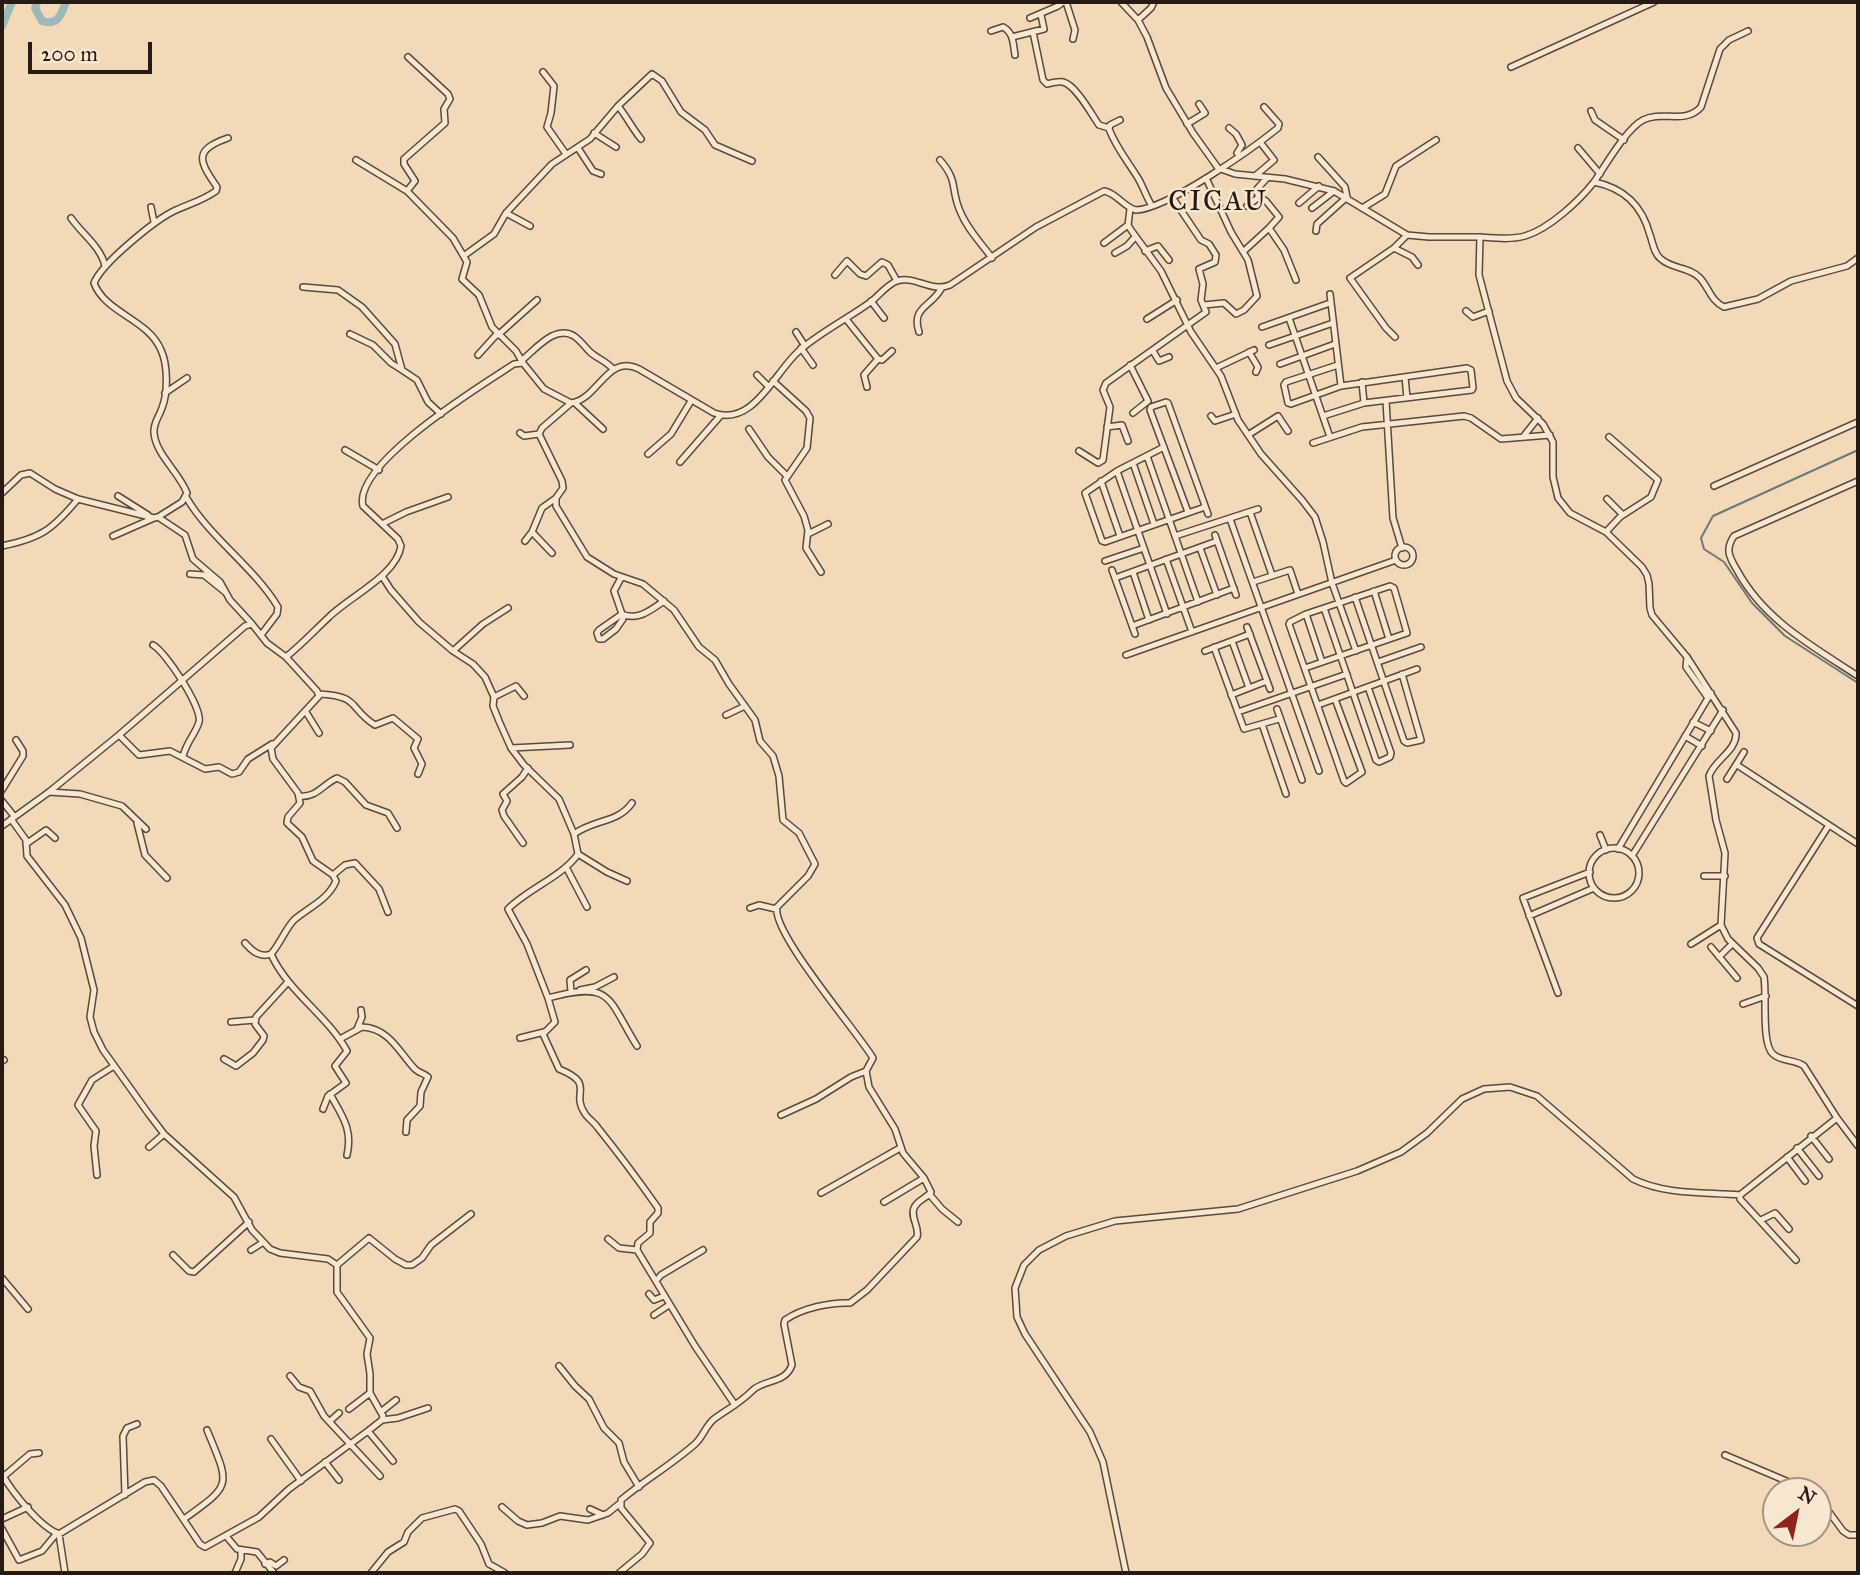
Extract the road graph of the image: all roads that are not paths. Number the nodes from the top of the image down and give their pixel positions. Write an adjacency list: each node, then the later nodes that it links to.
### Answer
1 (1064, 2): 5 (street); 12 (street)
2 (1121, 2): 7 (street)
3 (1154, 2): 7 (street)
4 (1654, 2): 15 (street)
5 (1041, 15): 6 (street); 9 (street)
6 (1030, 18)
7 (1138, 20): 22 (street)
8 (990, 31): 11 (street)
9 (1033, 32): 11 (street); 23 (street)
10 (1748, 32): 29 (street)
11 (1012, 37): 13 (street)
12 (1073, 39)
13 (1015, 55)
14 (408, 57): 48 (street)
15 (1511, 67)
16 (543, 72): 34 (street)
17 (1199, 104): 22 (street)
18 (618, 106): 25 (street); 27 (street); 39 (street)
19 (1264, 107): 30 (street)
20 (1591, 111): 29 (street)
21 (1120, 120): 23 (street)
22 (1187, 124): 40 (street)
23 (1109, 128): 54 (street)
24 (1229, 128): 38 (street)
25 (594, 133): 31 (street); 32 (street)
26 (228, 138): 62 (street)
27 (641, 139)
28 (1436, 140): 57 (street)
29 (1624, 140): 42 (street)
30 (1260, 142): 38 (street); 43 (street)
31 (578, 148): 34 (street); 41 (street)
32 (616, 148)
33 (1578, 148): 42 (street)
34 (566, 154): 60 (street)
35 (1318, 157): 52 (street)
36 (356, 160): 48 (street)
37 (940, 160): 76 (street)
38 (1232, 160): 40 (street)
39 (752, 161)
40 (1218, 168): 43 (street); 44 (street)
41 (601, 174)
42 (1600, 174): 46 (street)
43 (1255, 176): 45 (street)
44 (1206, 178): 50 (street); 73 (street)
45 (1267, 178): 47 (street); 51 (street)
46 (1594, 182): 69 (street); 77 (street)
47 (1319, 186): 49 (street); 53 (street)
48 (407, 191): 75 (street)
49 (1334, 191): 52 (street); 58 (street)
50 (1172, 197): 54 (street); 91 (street)
51 (1259, 197): 55 (street); 65 (street)
52 (1347, 197): 57 (street); 66 (street)
53 (1299, 203)
54 (1152, 206): 59 (street)
55 (1247, 206)
56 (151, 207): 62 (street)
57 (1364, 207): 67 (street)
58 (1312, 208)
59 (1130, 209): 63 (street); 76 (street)
60 (506, 213): 64 (street); 75 (street)
61 (71, 218): 80 (street)
62 (154, 222): 80 (street)
63 (1128, 225): 68 (street); 70 (street)
64 (530, 226)
65 (1269, 228): 73 (street); 82 (street)
66 (1316, 231)
67 (1407, 235): 69 (street); 71 (street)
68 (1135, 237): 72 (street); 74 (street)
69 (1480, 237): 92 (street)
70 (1104, 243)
71 (1394, 248): 79 (street); 106 (street)
72 (1145, 251): 78 (street); 88 (street)
73 (1244, 251): 91 (street)
74 (1115, 253)
75 (464, 255): 104 (street)
76 (992, 258): 85 (street)
77 (1858, 258)
78 (1169, 260)
79 (1418, 265)
80 (105, 266): 133 (street)
81 (835, 275): 83 (street)
82 (1296, 280)
83 (897, 281): 85 (street); 89 (street)
84 (303, 287): 123 (street)
85 (942, 289): 102 (street)
86 (1329, 294): 90 (street)
87 (537, 299): 104 (street)
88 (1177, 300): 97 (street); 99 (street)
89 (871, 301): 94 (street); 96 (street)
90 (1330, 303): 95 (street); 98 (street)
91 (1204, 305): 99 (street)
92 (1489, 311): 93 (street); 146 (street)
93 (1466, 312)
94 (884, 318)
95 (1289, 318): 100 (street); 105 (street)
96 (846, 319): 109 (street); 115 (street)
97 (1147, 319)
98 (1333, 323): 105 (street); 107 (street)
99 (1187, 326): 111 (street); 121 (street)
100 (1262, 327)
101 (796, 332): 109 (street)
102 (919, 332)
103 (350, 334): 123 (street)
104 (498, 334): 112 (street); 116 (street)
105 (1295, 337): 108 (street); 113 (street)
106 (1395, 337)
107 (1335, 344): 113 (street); 120 (street)
108 (1269, 345)
109 (803, 347): 118 (street); 130 (street)
110 (892, 351): 115 (street)
111 (1153, 351): 114 (street); 119 (street)
112 (478, 355)
113 (1302, 355): 117 (street); 126 (street)
114 (1169, 357)
115 (878, 359): 132 (street)
116 (522, 362): 122 (street); 138 (street); 141 (street)
117 (1280, 364)
118 (813, 365)
119 (1129, 365): 140 (street); 149 (street)
120 (1338, 365): 126 (street); 131 (street)
121 (1216, 368): 124 (street); 142 (street)
122 (613, 369): 136 (street); 138 (street)
123 (402, 370): 141 (street)
124 (1256, 372)
125 (757, 375): 130 (street)
126 (1308, 375): 134 (street); 134 (street)
127 (187, 377): 133 (street)
128 (1405, 377): 129 (street); 135 (street); 135 (street)
129 (1362, 382): 131 (street); 139 (street)
130 (771, 384): 143 (street); 171 (street)
131 (1341, 386): 134 (street)
132 (867, 387)
133 (165, 393): 177 (street)
134 (1316, 395): 144 (street)
135 (1408, 398): 137 (street)
136 (691, 401): 143 (street); 165 (street)
137 (1386, 401): 139 (street); 148 (street)
138 (573, 403): 150 (street); 154 (street)
139 (1364, 403): 144 (street)
140 (1133, 413)
141 (441, 414): 169 (street)
142 (1236, 414): 145 (street); 155 (street)
143 (721, 415): 167 (street)
144 (1323, 415): 157 (street)
145 (1211, 416)
146 (1538, 418): 156 (street); 158 (street)
147 (1858, 422): 174 (street)
148 (1388, 423): 157 (street); 158 (street); 203 (street)
149 (1107, 426): 160 (street); 164 (street)
150 (603, 429)
151 (749, 429): 171 (street)
152 (1289, 431): 155 (street)
153 (520, 433): 154 (street)
154 (539, 434): 179 (street)
155 (1248, 435): 219 (street)
156 (1550, 435): 158 (street); 194 (street)
157 (1330, 437): 161 (street)
158 (1523, 437)
159 (1609, 437): 185 (street)
160 (1128, 442)
161 (1312, 443)
162 (1164, 447): 166 (street); 183 (street); 183 (street)
163 (345, 450): 169 (street)
164 (1079, 451)
165 (648, 454)
166 (1147, 456): 168 (street); 187 (street)
167 (680, 462)
168 (1133, 463): 170 (street); 191 (street)
169 (379, 470): 189 (street)
170 (1117, 471): 172 (street); 192 (street)
171 (786, 475): 195 (street)
172 (1101, 481): 197 (street); 197 (street)
173 (1858, 481): 263 (street)
174 (1714, 486)
175 (2, 493): 180 (street)
176 (118, 496): 186 (street)
177 (186, 496): 186 (street); 244 (street)
178 (448, 497): 189 (street)
179 (556, 498): 193 (street); 216 (street)
180 (78, 499): 186 (street); 200 (street)
181 (1607, 499): 185 (street)
182 (1258, 509): 184 (street)
183 (1188, 512): 187 (street)
184 (1250, 513): 188 (street); 214 (street)
185 (1623, 515): 194 (street)
186 (155, 518): 196 (street); 222 (street)
187 (1170, 519): 191 (street); 198 (street)
188 (1230, 519): 198 (street); 218 (street)
189 (382, 524): 215 (street)
190 (828, 524): 195 (street)
191 (1154, 524): 192 (street)
192 (1139, 530): 197 (street); 201 (street)
193 (532, 532): 199 (street); 204 (street)
194 (1606, 532): 276 (street)
195 (808, 534): 211 (street)
196 (113, 536)
197 (1120, 536)
198 (1175, 536): 205 (street)
199 (525, 541)
200 (2, 546)
201 (1144, 548): 208 (street); 209 (street)
202 (1200, 548): 205 (street); 220 (street); 224 (street)
203 (1402, 548): 207 (street); 207 (street)
204 (552, 553)
205 (1181, 554): 206 (street); 228 (street)
206 (1166, 559): 209 (street); 232 (street)
207 (1396, 560): 219 (street)
208 (1105, 561)
209 (1151, 566): 212 (street); 234 (street)
210 (1112, 570): 217 (street)
211 (821, 572)
212 (1133, 572): 217 (street); 237 (street)
213 (190, 574): 222 (street)
214 (1272, 575): 218 (street); 223 (street)
215 (382, 576): 252 (street); 256 (street)
216 (621, 578): 227 (street); 236 (street)
217 (1115, 579): 239 (street)
218 (1254, 582): 230 (street)
219 (1332, 583): 223 (street); 229 (street)
220 (1234, 588): 224 (street); 225 (street)
221 (1374, 591): 226 (street); 245 (street); 245 (street)
222 (227, 594): 238 (street)
223 (1298, 594): 230 (street)
224 (1217, 595): 228 (street)
225 (1236, 595)
226 (1355, 597): 229 (street); 248 (street)
227 (664, 601): 236 (street); 280 (street)
228 (1198, 602): 232 (street)
229 (1339, 604): 233 (street); 253 (street)
230 (1262, 607): 241 (street); 272 (street)
231 (508, 608): 252 (street)
232 (1183, 608): 234 (street); 241 (street)
233 (1324, 608): 235 (street); 255 (street)
234 (1167, 614): 237 (street)
235 (1306, 614): 257 (street); 259 (street)
236 (622, 615): 236 (street)
237 (1149, 620): 239 (street)
238 (252, 624): 244 (street); 264 (street)
239 (1132, 626): 242 (street)
240 (1247, 627): 243 (street)
241 (1192, 632): 254 (street)
242 (1135, 634)
243 (1250, 634): 246 (street); 265 (street)
244 (261, 635): 256 (street)
245 (1389, 639): 248 (street)
246 (1232, 641): 249 (street); 269 (street)
247 (153, 645): 264 (street)
248 (1372, 645): 253 (street); 258 (street)
249 (1214, 647): 251 (street); 275 (street)
250 (1421, 648): 258 (street)
251 (1205, 650)
252 (453, 651): 277 (street)
253 (1356, 651): 255 (street)
254 (1126, 655)
255 (1340, 656): 257 (street); 261 (street)
256 (286, 657): 273 (street)
257 (1322, 662): 259 (street)
258 (1378, 662): 266 (street)
259 (1305, 668): 267 (street)
260 (1417, 669): 262 (street)
261 (1347, 674): 267 (street); 271 (street)
262 (1402, 674): 266 (street); 266 (street)
263 (1858, 676)
264 (183, 680): 291 (street); 299 (street)
265 (1267, 681): 269 (street); 270 (street)
266 (1384, 681): 268 (street)
267 (1311, 687): 272 (street); 279 (street)
268 (1368, 687): 271 (street); 271 (street)
269 (1250, 688): 275 (street)
270 (1270, 689)
271 (1353, 692): 278 (street)
272 (1292, 693): 284 (street); 302 (street)
273 (319, 694): 283 (street); 303 (street)
274 (524, 695): 277 (street)
275 (1231, 695): 284 (street)
276 (1710, 696): 282 (street); 287 (street)
277 (494, 697): 297 (street)
278 (1335, 699): 279 (street); 279 (street)
279 (1318, 705)
280 (745, 706): 285 (street); 338 (street)
281 (1277, 709): 286 (street)
282 (1723, 710): 289 (street); 332 (street)
283 (306, 712): 290 (street); 294 (street)
284 (1238, 712): 288 (street)
285 (726, 715)
286 (1279, 719): 288 (street); 305 (street)
287 (1693, 722): 289 (street); 292 (street)
288 (1262, 724): 308 (street)
289 (1711, 731): 296 (street)
290 (319, 733)
291 (119, 735): 299 (street); 307 (street)
292 (1685, 736): 296 (street); 324 (street)
293 (16, 740): 306 (street)
294 (272, 744): 299 (street); 309 (street)
295 (570, 745): 297 (street)
296 (1702, 746): 327 (street)
297 (511, 748): 301 (street)
298 (1744, 752): 300 (street)
299 (184, 753)
300 (1737, 765): 304 (street); 314 (street)
301 (528, 768): 318 (street); 321 (street)
302 (1319, 771)
303 (418, 774)
304 (1727, 779)
305 (1302, 780)
306 (2, 790)
307 (49, 792): 312 (street); 313 (street)
308 (1286, 794)
309 (299, 796): 316 (street); 330 (street)
310 (2, 801): 312 (street)
311 (632, 803): 318 (street)
312 (13, 817): 315 (street); 322 (street)
313 (136, 820): 317 (street); 333 (street)
314 (1829, 825): 323 (street); 357 (street)
315 (2, 826)
316 (397, 828)
317 (146, 829)
318 (574, 834): 326 (street)
319 (1601, 835): 325 (street)
320 (55, 838): 322 (street)
321 (523, 842)
322 (26, 844): 367 (street)
323 (1858, 844)
324 (1618, 849): 325 (street); 327 (street)
325 (1605, 850): 329 (street)
326 (578, 855): 328 (street); 334 (street)
327 (1632, 856): 335 (street)
328 (566, 867): 336 (street); 355 (street)
329 (1590, 872): 335 (street); 340 (street)
330 (333, 875): 339 (street); 346 (street)
331 (1704, 876): 332 (street)
332 (1725, 876): 341 (street)
333 (167, 878)
334 (627, 881)
335 (1594, 888): 340 (street)
336 (587, 907)
337 (750, 908): 338 (street)
338 (775, 909): 368 (street)
339 (388, 912)
340 (1529, 916): 353 (street)
341 (1721, 925): 343 (street); 344 (street)
342 (245, 943): 346 (street)
343 (1691, 944)
344 (1732, 944): 347 (street); 354 (street)
345 (1711, 947): 347 (street)
346 (271, 954): 351 (street)
347 (1719, 957): 350 (street)
348 (586, 970): 352 (street)
349 (614, 977): 352 (street)
350 (1737, 978)
351 (288, 982): 359 (street); 364 (street)
352 (572, 992): 355 (street); 365 (street)
353 (1558, 993)
354 (1766, 996): 356 (street); 374 (street)
355 (548, 998): 362 (street)
356 (1743, 1004)
357 (1858, 1006)
358 (360, 1010): 361 (street)
359 (255, 1020): 360 (street); 366 (street)
360 (231, 1023)
361 (357, 1029): 364 (street); 375 (street)
362 (544, 1032): 363 (street); 401 (street)
363 (520, 1038)
364 (341, 1039): 369 (street)
365 (637, 1046)
366 (224, 1059)
367 (114, 1066): 376 (street); 385 (street)
368 (866, 1071): 373 (street); 380 (street)
369 (345, 1084): 370 (street); 371 (street)
370 (352, 1092)
371 (330, 1094): 372 (street); 382 (street)
372 (323, 1109)
373 (781, 1115)
374 (1837, 1118): 377 (street); 378 (street)
375 (406, 1132)
376 (164, 1134): 379 (street); 395 (street)
377 (1811, 1136): 381 (street); 384 (street)
378 (1858, 1146)
379 (149, 1147)
380 (900, 1148): 387 (street); 389 (street)
381 (1797, 1148): 383 (street); 386 (street)
382 (347, 1155)
383 (1787, 1157): 388 (street); 391 (street)
384 (1829, 1159)
385 (97, 1175)
386 (1819, 1176)
387 (924, 1178): 390 (street); 392 (street)
388 (1805, 1181)
389 (821, 1193)
390 (930, 1195): 396 (street); 417 (street)
391 (1740, 1195): 394 (street); 461 (street)
392 (884, 1202)
393 (471, 1214): 405 (street)
394 (1761, 1220): 397 (street); 404 (street)
395 (249, 1222): 399 (street); 403 (street)
396 (958, 1222)
397 (1789, 1229)
398 (608, 1239): 401 (street)
399 (262, 1243): 400 (street); 405 (street)
400 (251, 1250)
401 (637, 1250): 407 (street)
402 (703, 1250): 407 (street)
403 (173, 1255)
404 (1796, 1260)
405 (337, 1265): 415 (street)
406 (2, 1278): 411 (street)
407 (656, 1281): 409 (street)
408 (649, 1294): 409 (street)
409 (664, 1296): 410 (street)
410 (669, 1305): 412 (street); 417 (street)
411 (28, 1310)
412 (654, 1315)
413 (559, 1366): 438 (street)
414 (290, 1376): 423 (street)
415 (370, 1392): 419 (street); 420 (street)
416 (397, 1400): 420 (street)
417 (736, 1405): 438 (street)
418 (428, 1408): 422 (street)
419 (349, 1409)
420 (382, 1411): 422 (street)
421 (339, 1413): 423 (street)
422 (382, 1420): 426 (street)
423 (330, 1421): 428 (street)
424 (137, 1424): 439 (street)
425 (207, 1430): 447 (street)
426 (368, 1431): 428 (street); 431 (street)
427 (271, 1439): 437 (street)
428 (349, 1445): 432 (street); 434 (street)
429 (39, 1453): 433 (street)
430 (1725, 1455): 435 (street)
431 (393, 1461)
432 (325, 1462): 436 (street); 437 (street)
433 (2, 1475): 441 (street)
434 (380, 1476)
435 (1777, 1477)
436 (339, 1480)
437 (301, 1481): 450 (street)
438 (639, 1487): 440 (street)
439 (125, 1495): 447 (street); 449 (street)
440 (620, 1503): 444 (street); 460 (street)
441 (28, 1507): 446 (street); 449 (street)
442 (502, 1507): 444 (street)
443 (590, 1509): 444 (street)
444 (603, 1515)
445 (1832, 1516): 451 (street)
446 (2, 1519)
447 (184, 1519): 450 (street)
448 (2, 1529): 449 (street)
449 (58, 1533): 455 (street)
450 (226, 1535): 452 (street)
451 (1858, 1535)
452 (241, 1550): 454 (street); 456 (street)
453 (284, 1560): 454 (street)
454 (265, 1564): 457 (street)
455 (65, 1573)
456 (235, 1573)
457 (274, 1573)
458 (371, 1573): 459 (street)
459 (505, 1573)
460 (619, 1573)
461 (1126, 1573)

